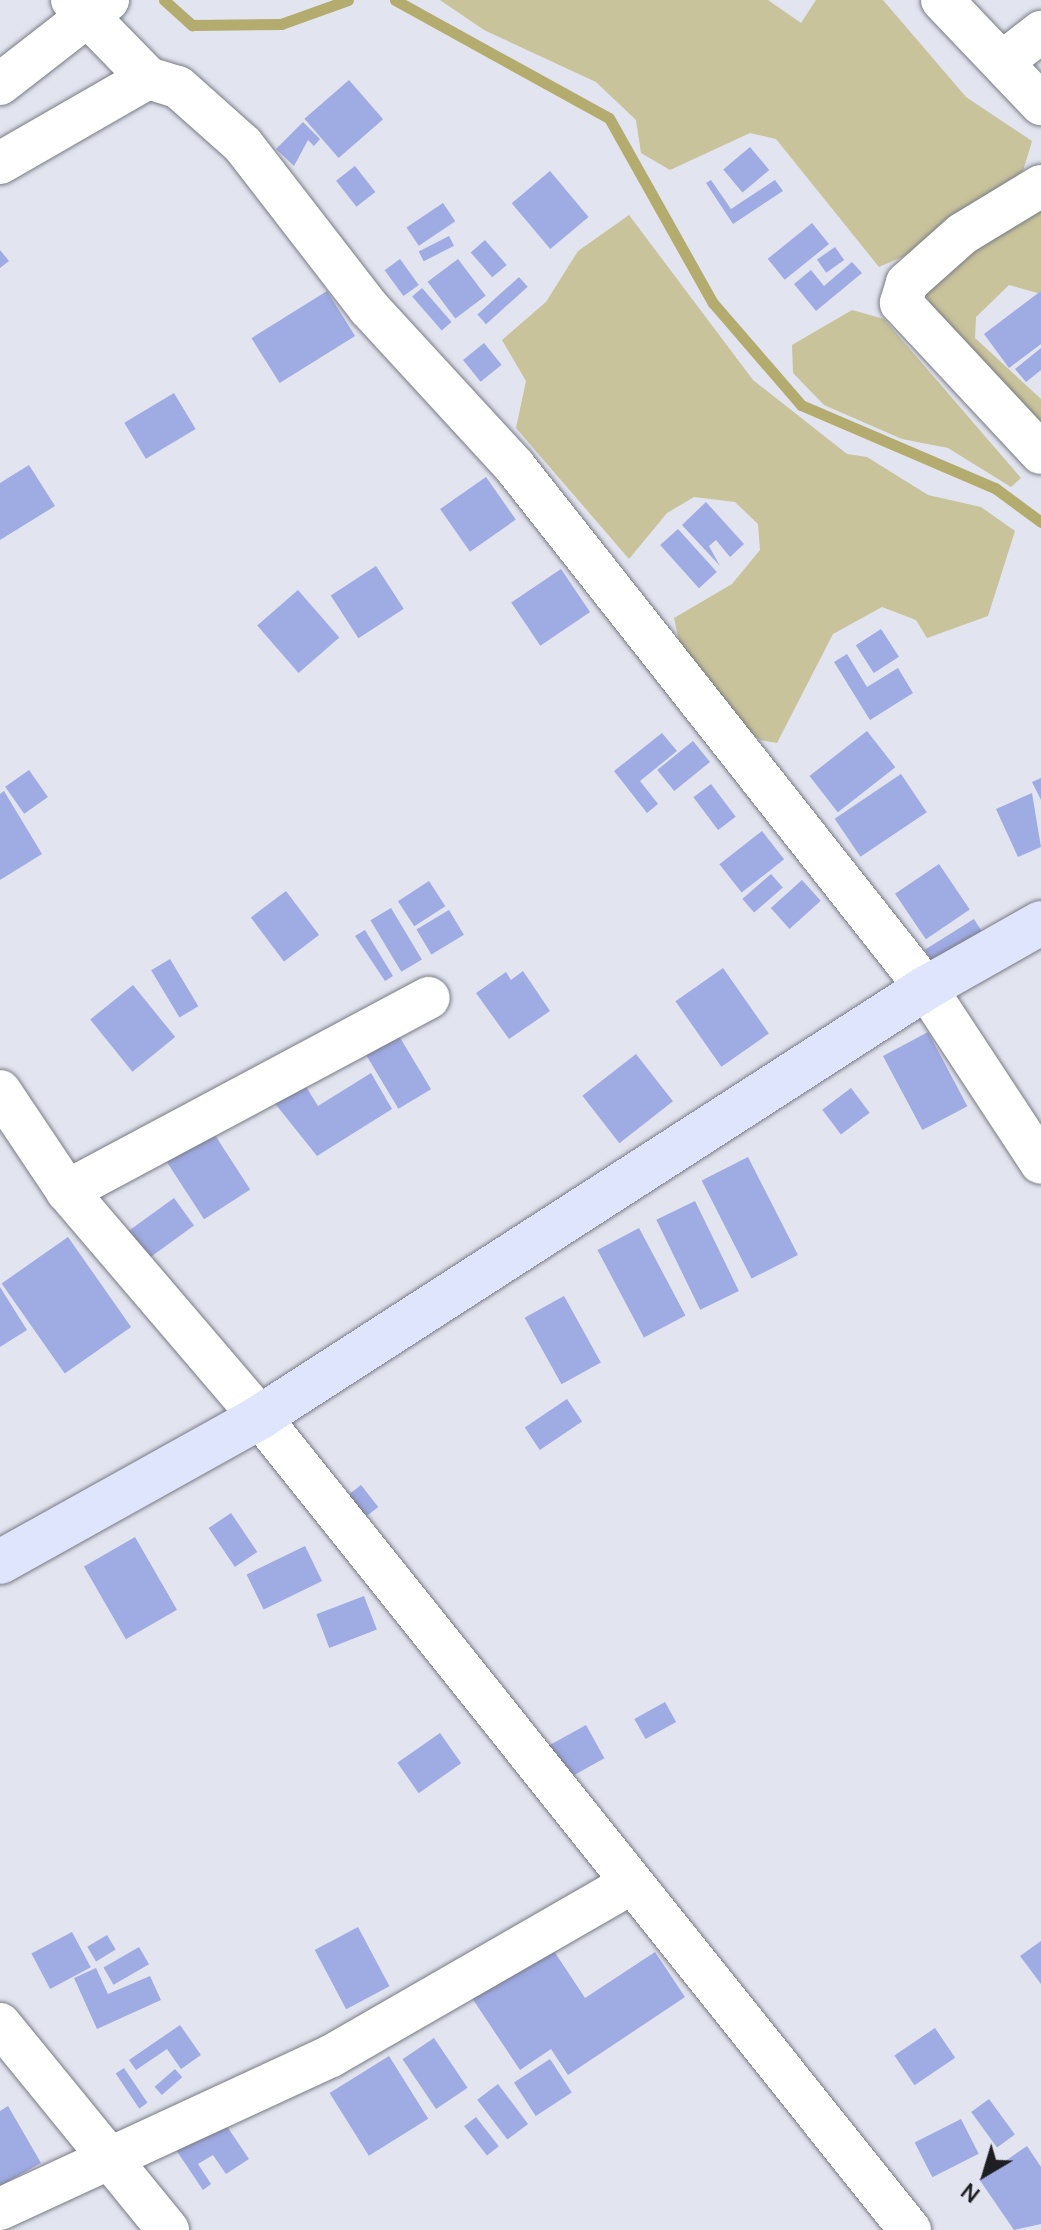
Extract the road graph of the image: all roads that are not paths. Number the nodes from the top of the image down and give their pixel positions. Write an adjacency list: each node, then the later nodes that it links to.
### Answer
1 (942, 0): 4 (street)
2 (90, 6): 5 (street); 6 (street)
3 (1041, 32): 4 (street)
4 (1005, 60): 7 (street)
5 (148, 78): 8 (street); 12 (street)
6 (0, 84)
7 (1041, 104)
8 (0, 163)
9 (1041, 186): 10 (street)
10 (1041, 453)
11 (1041, 923): 12 (street)
12 (926, 988): 15 (street); 17 (street)
13 (429, 998): 16 (street)
14 (0, 1091): 16 (street)
15 (1041, 1163)
16 (67, 1191): 17 (street)
17 (260, 1417): 18 (street); 19 (street)
18 (0, 1562)
19 (628, 1885): 21 (street); 24 (street)
20 (0, 2024): 21 (street)
21 (108, 2156): 22 (street); 23 (street)
22 (0, 2209)
23 (168, 2230)
24 (910, 2230)

